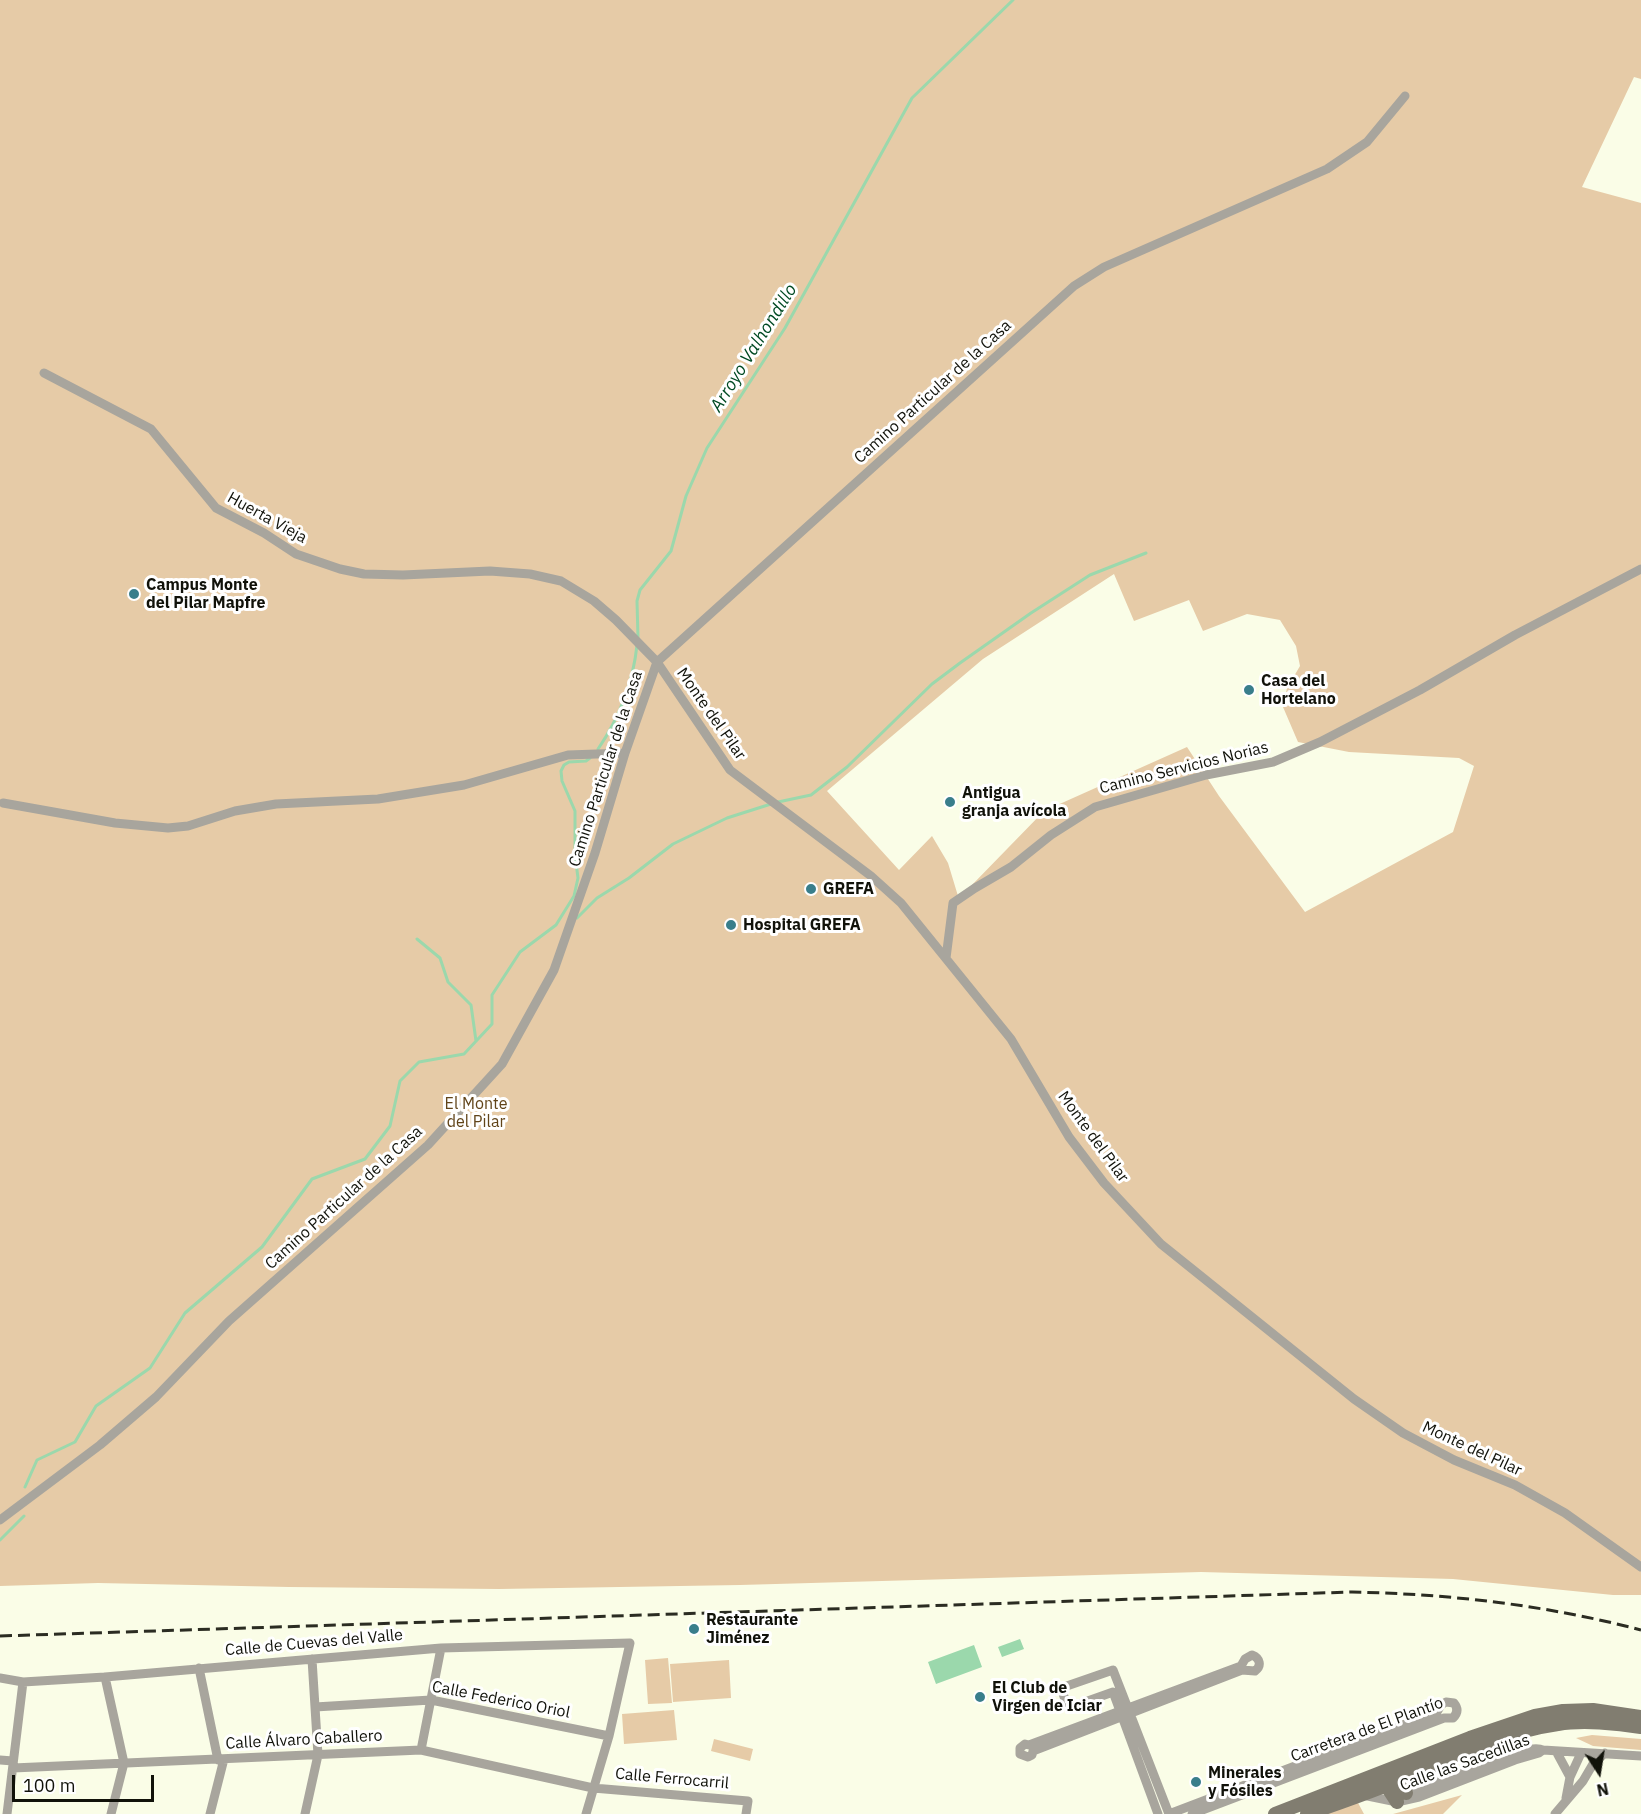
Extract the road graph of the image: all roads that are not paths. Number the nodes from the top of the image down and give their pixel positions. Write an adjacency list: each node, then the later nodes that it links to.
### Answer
1 (1405, 96): 5 (street, Camino Particular de la Casa)
2 (44, 373): 4 (street, Huerta Vieja)
3 (1641, 569): 8 (street, Camino Servicios Norias)
4 (616, 620): 5 (street, Monte del Pilar)
5 (657, 662): 6 (street, Camino Particular de la Casa); 8 (street, Monte del Pilar)
6 (625, 753): 7 (street); 9 (street, Camino Particular de la Casa)
7 (3, 803)
8 (946, 958): 10 (street, Monte del Pilar)
9 (0, 1520)
10 (1641, 1567)
11 (441, 1648): 12 (street, Calle de Cuevas del Valle); 17 (street); 22 (street, Calle de Cuevas del Valle)
12 (312, 1659): 13 (street, Calle de Cuevas del Valle); 18 (street)
13 (199, 1668): 14 (street, Calle de Cuevas del Valle); 30 (street)
14 (105, 1677): 16 (street, Calle de Cuevas del Valle); 32 (street)
15 (0, 1678): 16 (street, Calle de Cuevas del Valle)
16 (23, 1682): 33 (street)
17 (431, 1700): 18 (street, Calle Federico Oriol); 22 (street, Calle Federico Oriol); 24 (street)
18 (315, 1707): 28 (street)
19 (1124, 1712): 19 (street, Carretera de El Plantío); 19 (street); 19 (street); 49 (street, Carretera de El Plantío); 50 (street, Carretera de El Plantío)
20 (1641, 1717): 23 (street)
21 (1641, 1727): 35 (street)
22 (609, 1736): 38 (street)
23 (1470, 1737): 37 (street); 40 (street)
24 (421, 1750): 28 (street, Calle Álvaro Caballero); 38 (street, Calle Álvaro Caballero)
25 (1556, 1751): 26 (street, Calle las Sacedillas); 36 (street); 41 (street, Calle las Sacedillas)
26 (1583, 1753): 27 (street, Calle las Sacedillas); 34 (street); 36 (street)
27 (1605, 1753): 29 (street, Calle las Sacedillas); 34 (street)
28 (318, 1755): 30 (street, Calle Álvaro Caballero); 46 (street)
29 (1641, 1756)
30 (221, 1759): 32 (street, Calle Álvaro Caballero); 45 (street)
31 (0, 1760): 33 (street, Calle Álvaro Caballero)
32 (124, 1763): 33 (street, Calle Álvaro Caballero); 44 (street)
33 (13, 1764): 43 (street)
34 (1589, 1770): 42 (street)
35 (1414, 1773): 37 (street); 41 (street, Calle las Sacedillas)
36 (1570, 1777): 42 (street)
37 (1391, 1783): 39 (street); 40 (street); 41 (street)
38 (593, 1788): 47 (street); 48 (street, Calle Ferrocarril)
39 (1361, 1794): 41 (street, Calle las Sacedillas); 52 (street)
40 (1323, 1795): 51 (street)
41 (1402, 1798)
42 (1564, 1804): 53 (street)
43 (7, 1814)
44 (111, 1814)
45 (210, 1814)
46 (305, 1814)
47 (586, 1814)
48 (746, 1814)
49 (1158, 1814)
50 (1191, 1814)
51 (1275, 1814)
52 (1307, 1814)
53 (1555, 1814)

